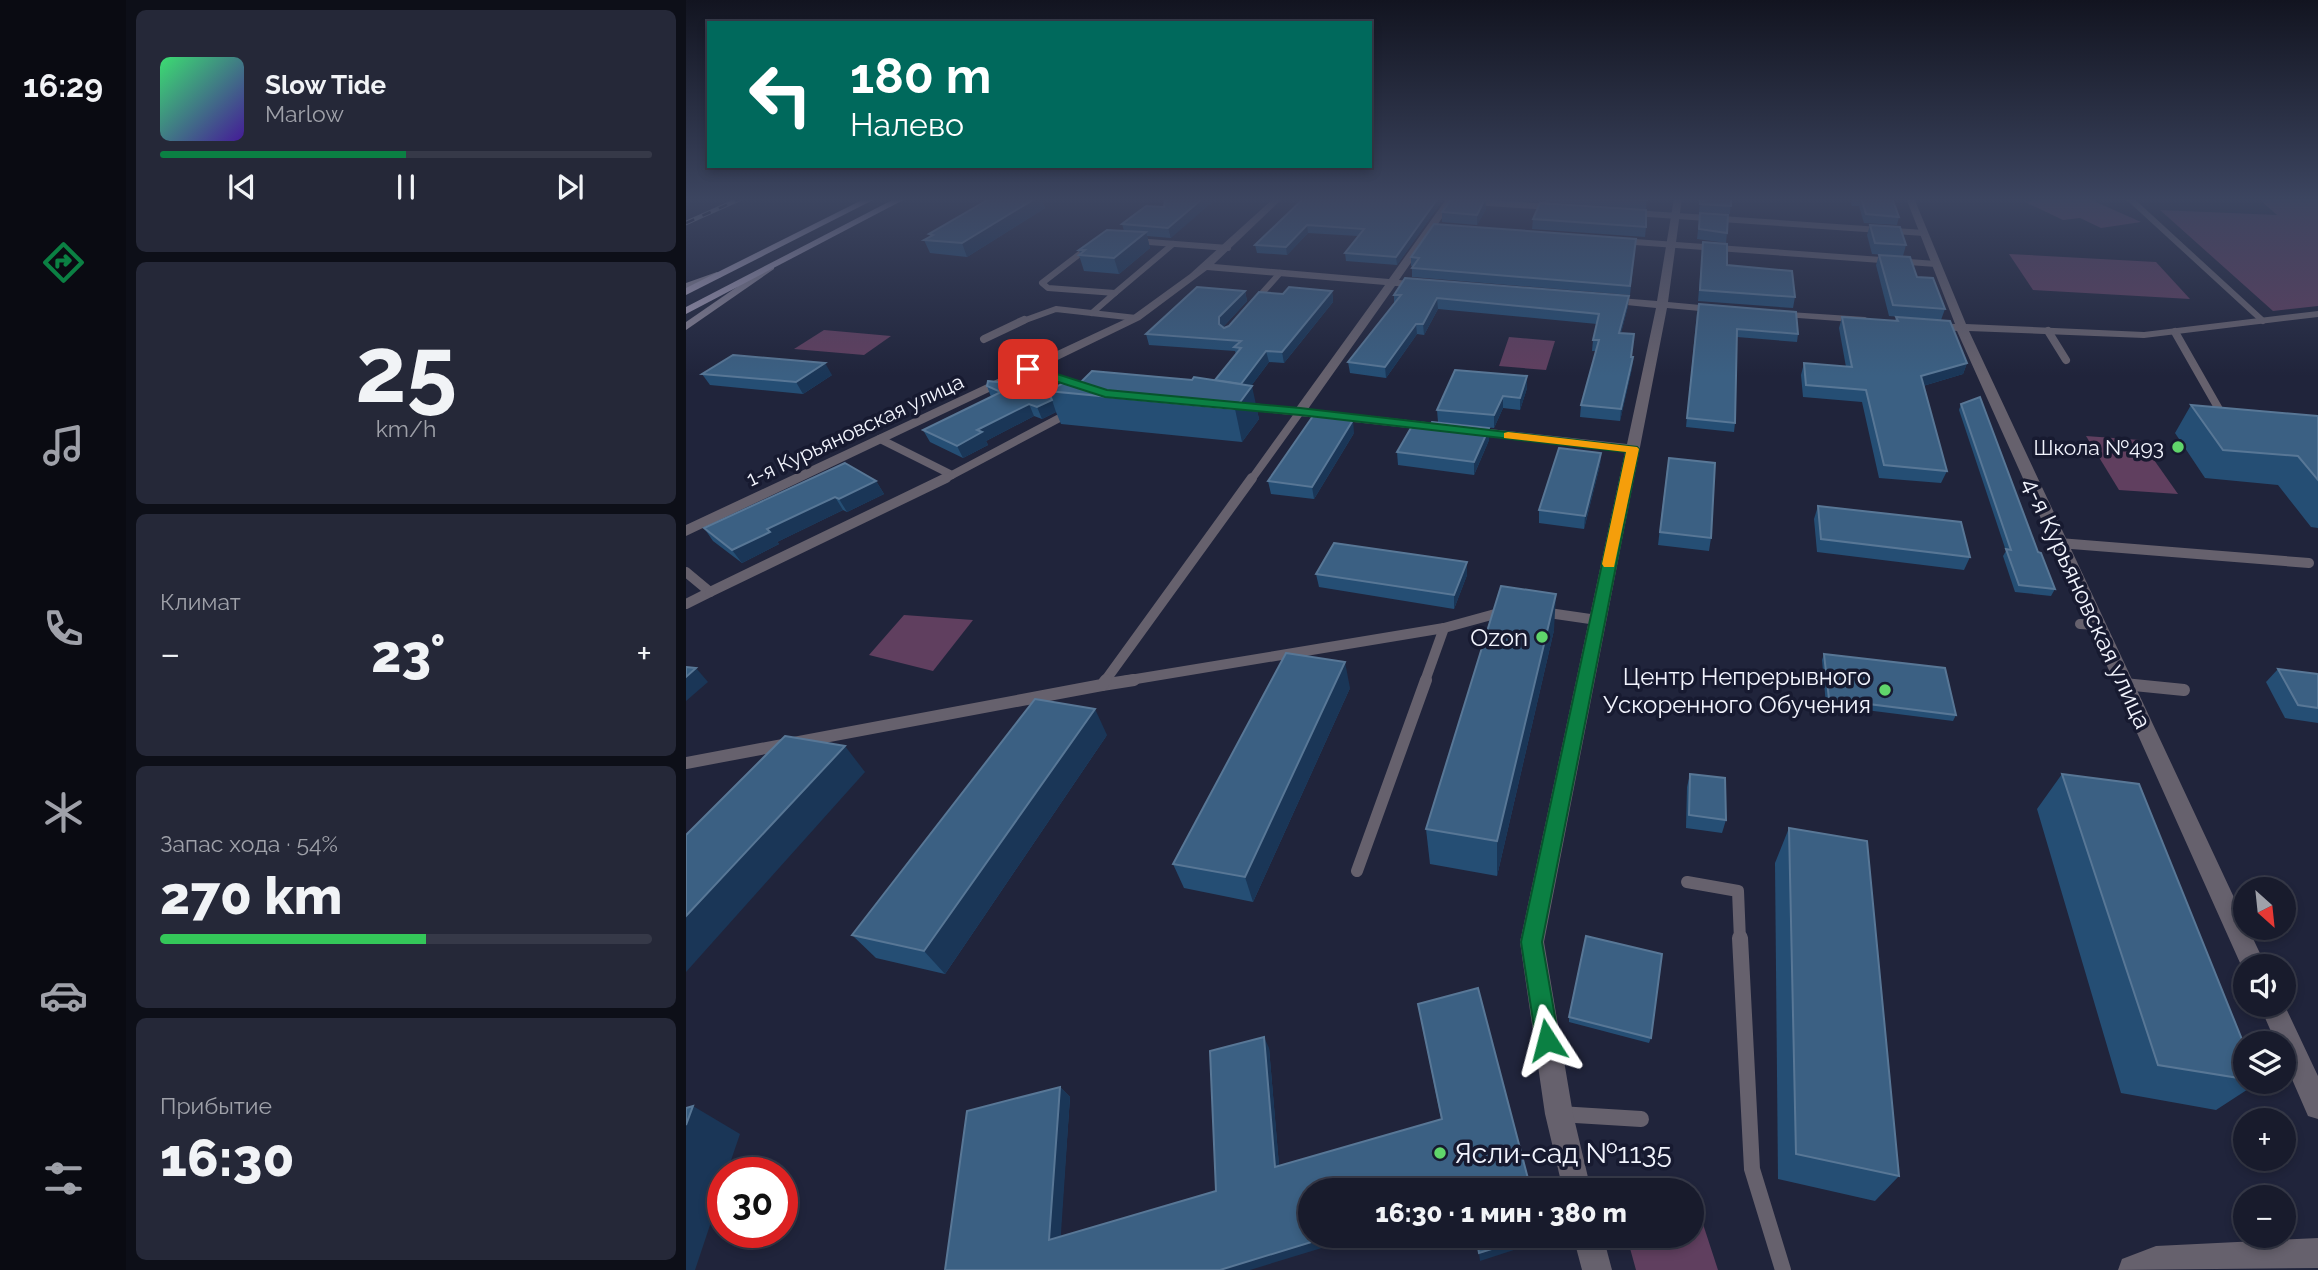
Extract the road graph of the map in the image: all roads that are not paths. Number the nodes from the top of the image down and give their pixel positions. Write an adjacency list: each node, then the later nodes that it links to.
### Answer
1 (754, 257): 17 (main road)
2 (789, 257): 12 (main road)
3 (1076, 257): 18 (lane)
4 (1157, 257): 18 (lane)
5 (1218, 257): 13 (street, 1-я Курьяновская улица)
6 (1409, 257): 15 (street)
7 (1669, 257): 20 (street)
8 (1842, 257): 11 (lane)
9 (1933, 257): 11 (street, 4-я Курьяновская улица)
10 (2194, 257): 29 (lane)
11 (1936, 264): 32 (street, 4-я Курьяновская улица)
12 (770, 267): 22 (main road); 31 (street)
13 (1208, 267): 14 (street); 27 (street, 1-я Курьяновская улица)
14 (1280, 273): 15 (street); 25 (lane)
15 (1391, 282): 16 (street); 41 (street)
16 (1432, 286)
17 (686, 290)
18 (1115, 293): 24 (lane)
19 (1595, 299): 20 (street)
20 (1662, 305): 21 (street); 44 (street)
21 (1730, 310)
22 (686, 311)
23 (1756, 312): 28 (street)
24 (1092, 313): 27 (lane); 35 (lane)
25 (1245, 313)
26 (2318, 314): 29 (street)
27 (1136, 318): 37 (street, 1-я Курьяновская улица)
28 (1877, 321)
29 (2263, 321): 34 (street)
30 (1918, 325): 32 (street)
31 (686, 327)
32 (1963, 328): 33 (street); 47 (street, 4-я Курьяновская улица)
33 (2048, 331): 34 (street); 36 (lane)
34 (2175, 332): 42 (lane)
35 (984, 339)
36 (2066, 360)
37 (1028, 369): 38 (street); 43 (street, 1-я Курьяновская улица)
38 (1105, 393)
39 (1216, 404): 41 (street)
40 (1082, 406): 45 (lane)
41 (1300, 412): 44 (street); 57 (lane)
42 (2228, 424)
43 (880, 439): 45 (lane); 46 (street, 1-я Курьяновская улица)
44 (1633, 449): 54 (street)
45 (952, 475): 50 (lane)
46 (686, 531)
47 (2059, 543): 48 (lane); 56 (street, 4-я Курьяновская улица)
48 (2309, 564)
49 (686, 572): 50 (lane)
50 (710, 592): 51 (lane)
51 (686, 604)
52 (1515, 608): 55 (lane)
53 (1529, 610): 54 (lane)
54 (1597, 620): 65 (street)
55 (1444, 628): 57 (lane); 60 (lane)
56 (2124, 684): 58 (lane); 62 (street, 4-я Курьяновская улица)
57 (1102, 685): 59 (lane)
58 (2184, 690)
59 (686, 764)
60 (1357, 871)
61 (1688, 882): 71 (lane)
62 (2248, 954)
63 (2277, 1017): 64 (street)
64 (2318, 1106)
65 (1559, 1114): 66 (lane); 67 (street)
66 (1641, 1119)
67 (1574, 1178)
68 (1591, 1248): 70 (street)
69 (2318, 1253): 72 (street)
70 (1597, 1270)
71 (1783, 1270)
72 (2133, 1270)

